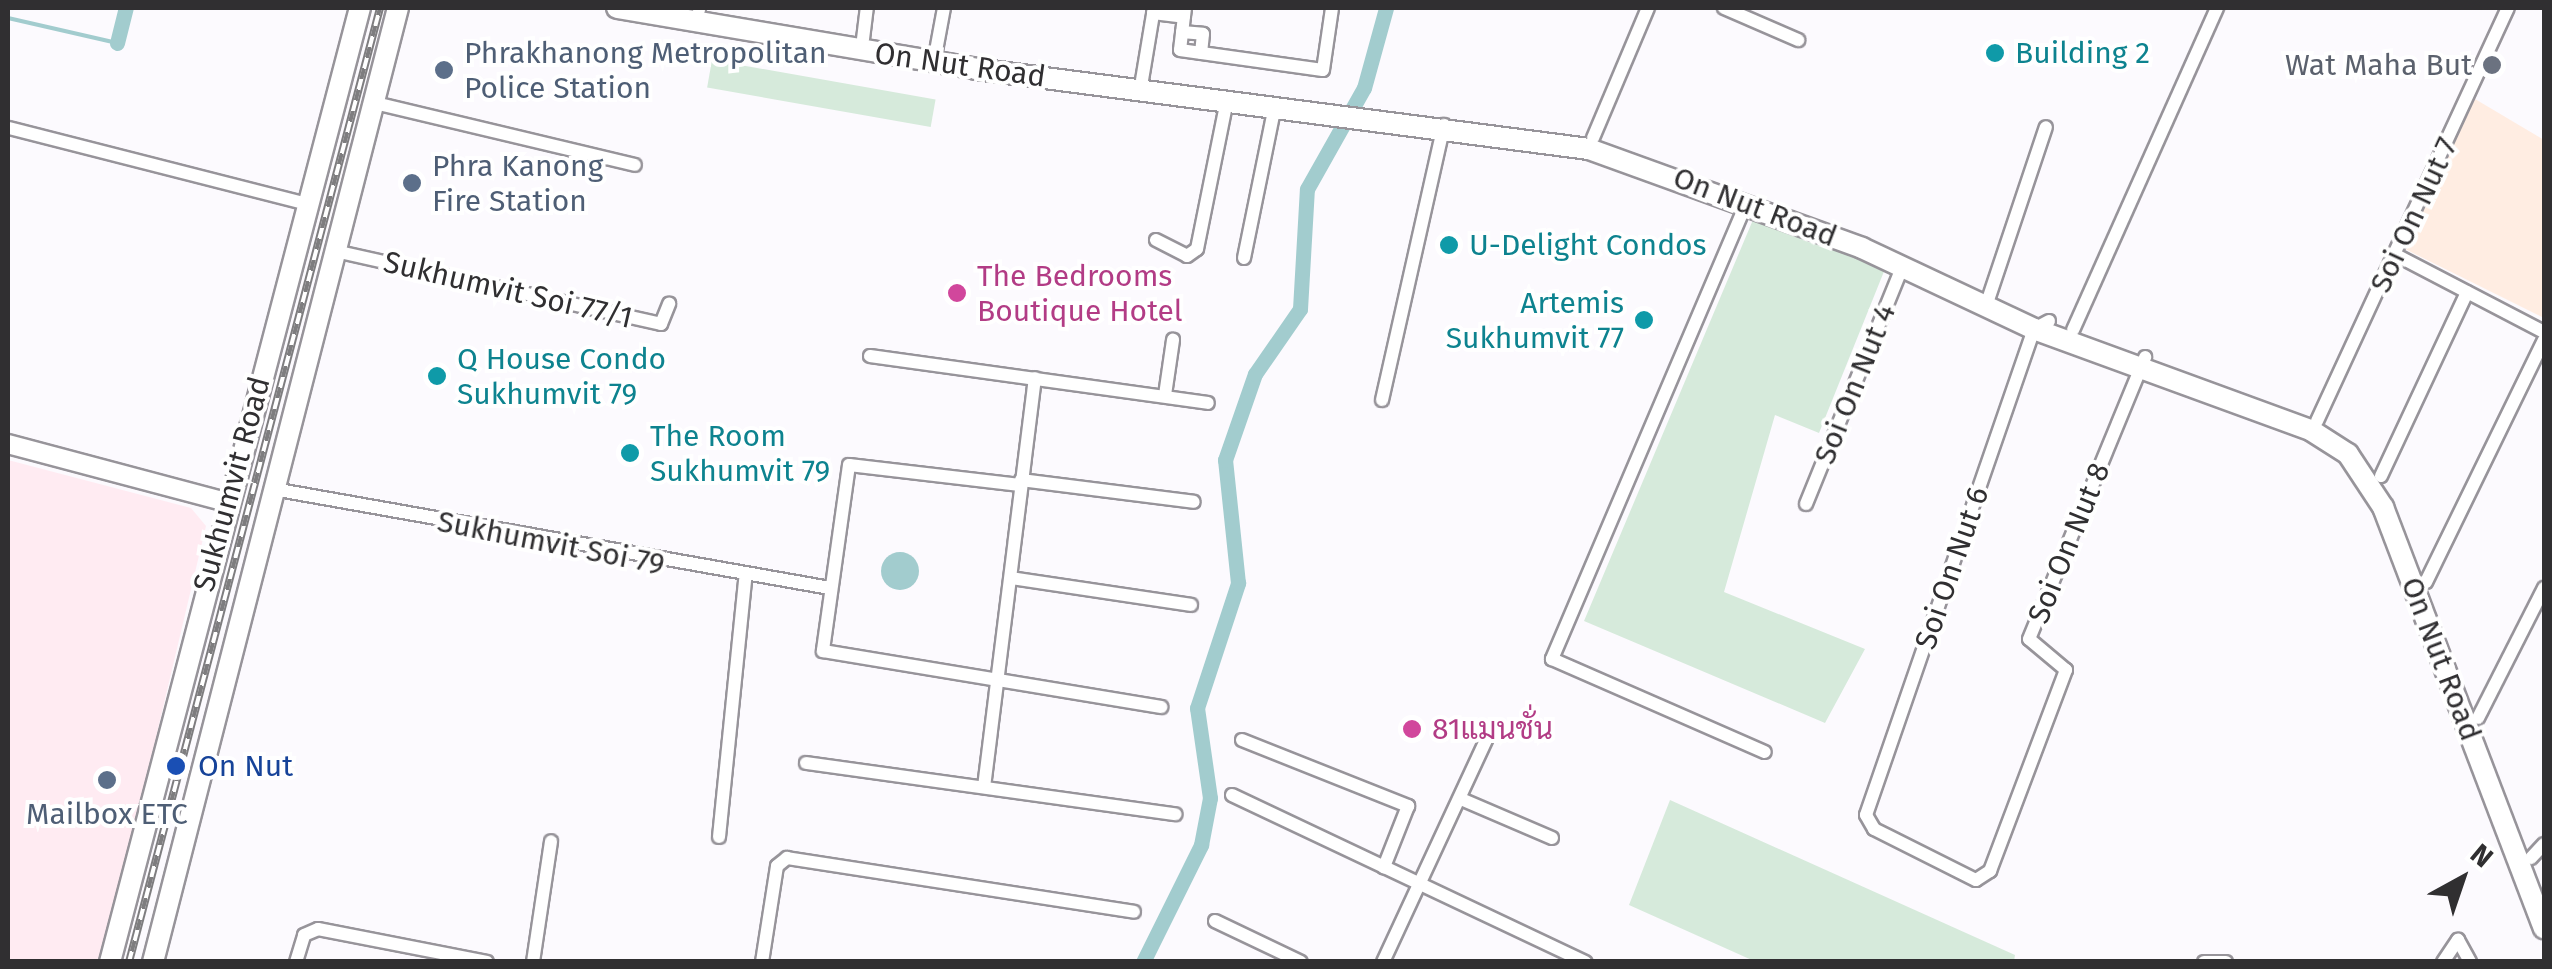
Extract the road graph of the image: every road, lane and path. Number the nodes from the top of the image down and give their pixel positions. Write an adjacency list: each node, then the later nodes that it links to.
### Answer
1 (360, 8): 29 (main road, Sukhumvit Road)
2 (398, 8): 22 (main road, Sukhumvit Road)
3 (617, 8): 17 (main road, On Nut Road)
4 (693, 8): 14 (main road, On Nut Road)
5 (867, 8): 14 (street)
6 (944, 8): 16 (street)
7 (1332, 8): 13 (street)
8 (1648, 8): 26 (street)
9 (1724, 8): 15 (street)
10 (2217, 8): 40 (street)
11 (2508, 8): 33 (street, Soi On Nut 7)
12 (1153, 10): 13 (street); 19 (street)
13 (1185, 12)
14 (863, 39): 16 (main road, On Nut Road)
15 (1798, 40)
16 (936, 52): 17 (main road, On Nut Road)
17 (978, 64): 18 (main road, On Nut Road)
18 (1053, 74): 19 (main road, On Nut Road); 20 (main road, On Nut Road)
19 (1142, 80): 20 (main road, On Nut Road)
20 (1228, 95): 21 (main road, On Nut Road); 30 (street)
21 (1276, 100): 23 (main road, On Nut Road); 34 (street)
22 (375, 104): 27 (street); 32 (main road, Sukhumvit Road)
23 (1445, 121): 26 (main road, On Nut Road); 48 (street)
24 (2046, 127): 37 (street)
25 (9, 128): 29 (street)
26 (1591, 143): 28 (main road, On Nut Road)
27 (635, 165)
28 (1748, 199): 31 (main road, On Nut Road); 69 (street)
29 (308, 204): 55 (main road, Sukhumvit Road)
30 (1156, 240)
31 (1864, 243): 35 (main road, On Nut Road); 37 (main road, On Nut Road)
32 (334, 251): 38 (street, Sukhumvit Soi 77/1); 54 (main road, Sukhumvit Road)
33 (2396, 255): 36 (street); 50 (street, Soi On Nut 7)
34 (1244, 258)
35 (1904, 265): 39 (main road, On Nut Road); 57 (street, Soi On Nut 4)
36 (2467, 292): 41 (street); 52 (street)
37 (1989, 297): 39 (main road, On Nut Road)
38 (669, 304)
39 (2042, 325): 40 (main road, On Nut Road); 45 (main road, On Nut Road); 80 (street, Soi On Nut 6)
40 (2073, 330): 45 (main road, On Nut Road)
41 (2544, 332)
42 (1173, 340): 47 (street)
43 (2544, 340): 60 (street)
44 (870, 356): 46 (street)
45 (2143, 362): 50 (main road, On Nut Road); 80 (street, Soi On Nut 8); 85 (main road, On Nut Road)
46 (1035, 378): 47 (street); 53 (street)
47 (1165, 395): 49 (street)
48 (1382, 400)
49 (1208, 403)
50 (2317, 421): 52 (main road, On Nut Road)
51 (8, 444): 55 (street)
52 (2381, 476): 60 (main road, On Nut Road)
53 (1020, 482): 56 (street); 58 (street); 61 (street)
54 (273, 489): 59 (street, Sukhumvit Soi 79); 87 (main road, Sukhumvit Road)
55 (226, 502): 86 (main road, Sukhumvit Road)
56 (1194, 502)
57 (1806, 504)
58 (1011, 578): 63 (street); 64 (street)
59 (745, 579): 61 (street, Sukhumvit Soi 79); 75 (street)
60 (2426, 582): 66 (main road, On Nut Road)
61 (830, 588): 64 (street)
62 (2544, 588): 66 (street)
63 (1191, 604)
64 (994, 684): 65 (street); 71 (street)
65 (1161, 707)
66 (2478, 718): 78 (main road, On Nut Road)
67 (1490, 732): 73 (street)
68 (1242, 740): 79 (street)
69 (1765, 752)
70 (806, 763): 71 (street)
71 (984, 787): 74 (street)
72 (1232, 795): 79 (street)
73 (1460, 798): 76 (street); 81 (street)
74 (1175, 814)
75 (719, 836)
76 (1552, 838)
77 (551, 841): 90 (street)
78 (2538, 851): 82 (main road, On Nut Road)
79 (1384, 866): 81 (street)
80 (1983, 878)
81 (1422, 884): 93 (street); 94 (street)
82 (2544, 892)
83 (1134, 912): 91 (street)
84 (1215, 921): 92 (street)
85 (2544, 928)
86 (110, 962)
87 (153, 962)
88 (296, 962): 89 (street)
89 (488, 962)
90 (532, 962)
91 (762, 962)
92 (1301, 962)
93 (1383, 962)
94 (1585, 962)
95 (2204, 962): 96 (street)
96 (2226, 962)
97 (2443, 962): 98 (street)
98 (2470, 962)

